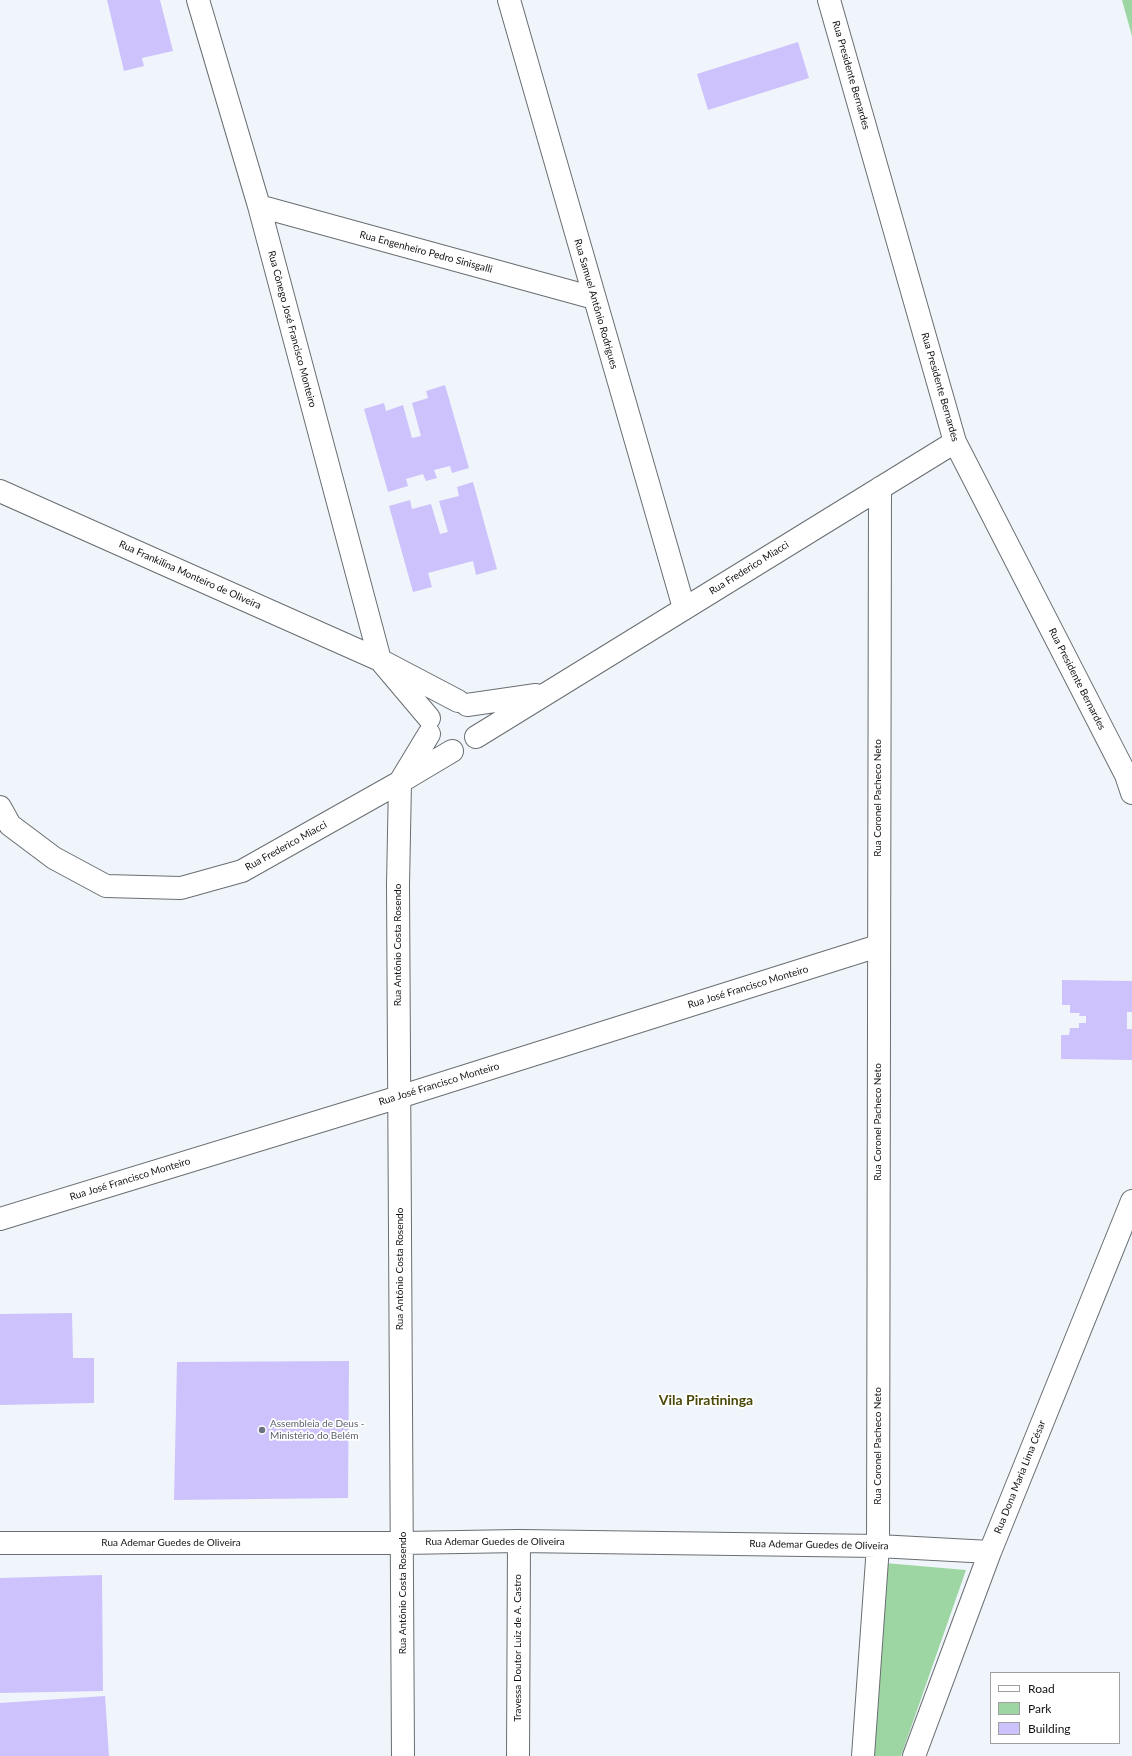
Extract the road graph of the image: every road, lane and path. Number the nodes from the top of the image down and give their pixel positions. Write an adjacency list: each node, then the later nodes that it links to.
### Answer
1 (198, 0): 4 (street, Rua Cônego José Francisco Monteiro)
2 (509, 0): 5 (street, Rua Samuel Antônio Rodrigues)
3 (829, 0): 6 (street, Rua Presidente Bernardes)
4 (259, 206): 5 (street, Rua Engenheiro Pedro Sinisgalli); 10 (street, Rua Cônego José Francisco Monteiro)
5 (594, 298): 9 (street, Rua Samuel Antônio Rodrigues)
6 (955, 442): 7 (street, Rua Frederico Miacci); 17 (street, Rua Presidente Bernardes)
7 (880, 488): 9 (street, Rua Frederico Miacci); 19 (street, Rua Coronel Pacheco Neto)
8 (0, 491): 10 (street, Rua Frankilina Monteiro de Oliveira)
9 (684, 608): 11 (street, Rua Frederico Miacci)
10 (380, 660): 12 (street, Rua Frankilina Monteiro de Oliveira); 13 (street, Rua Frankilina Monteiro de Oliveira)
11 (543, 694): 12 (street, Rua Frederico Miacci); 14 (street, Rua Frederico Miacci)
12 (463, 703): 13 (street); 14 (street)
13 (429, 726): 15 (street); 16 (street, Rua Frederico Miacci)
14 (476, 737): 15 (street)
15 (452, 751): 16 (street, Rua Frederico Miacci)
16 (400, 782): 18 (street, Rua Frederico Miacci); 20 (street, Rua Antônio Costa Rosendo)
17 (1132, 793)
18 (0, 807)
19 (878, 946): 20 (street, Rua José Francisco Monteiro); 26 (street, Rua Coronel Pacheco Neto)
20 (399, 1097): 22 (street, Rua José Francisco Monteiro); 25 (street, Rua Antônio Costa Rosendo)
21 (1132, 1201): 27 (street, Rua Dona Maria Lima César)
22 (0, 1218)
23 (519, 1541): 25 (street, Rua Ademar Guedes de Oliveira); 26 (street, Rua Ademar Guedes de Oliveira); 29 (street, Travessa Doutor Luiz de A. Castro)
24 (0, 1543): 25 (street, Rua Ademar Guedes de Oliveira)
25 (403, 1543): 28 (street, Rua Antônio Costa Rosendo)
26 (878, 1546): 27 (street, Rua Ademar Guedes de Oliveira); 30 (street, Rua Coronel Pacheco Neto)
27 (990, 1552): 31 (street, Rua Dona Maria Lima César)
28 (403, 1756)
29 (518, 1756)
30 (863, 1756)
31 (914, 1756)

